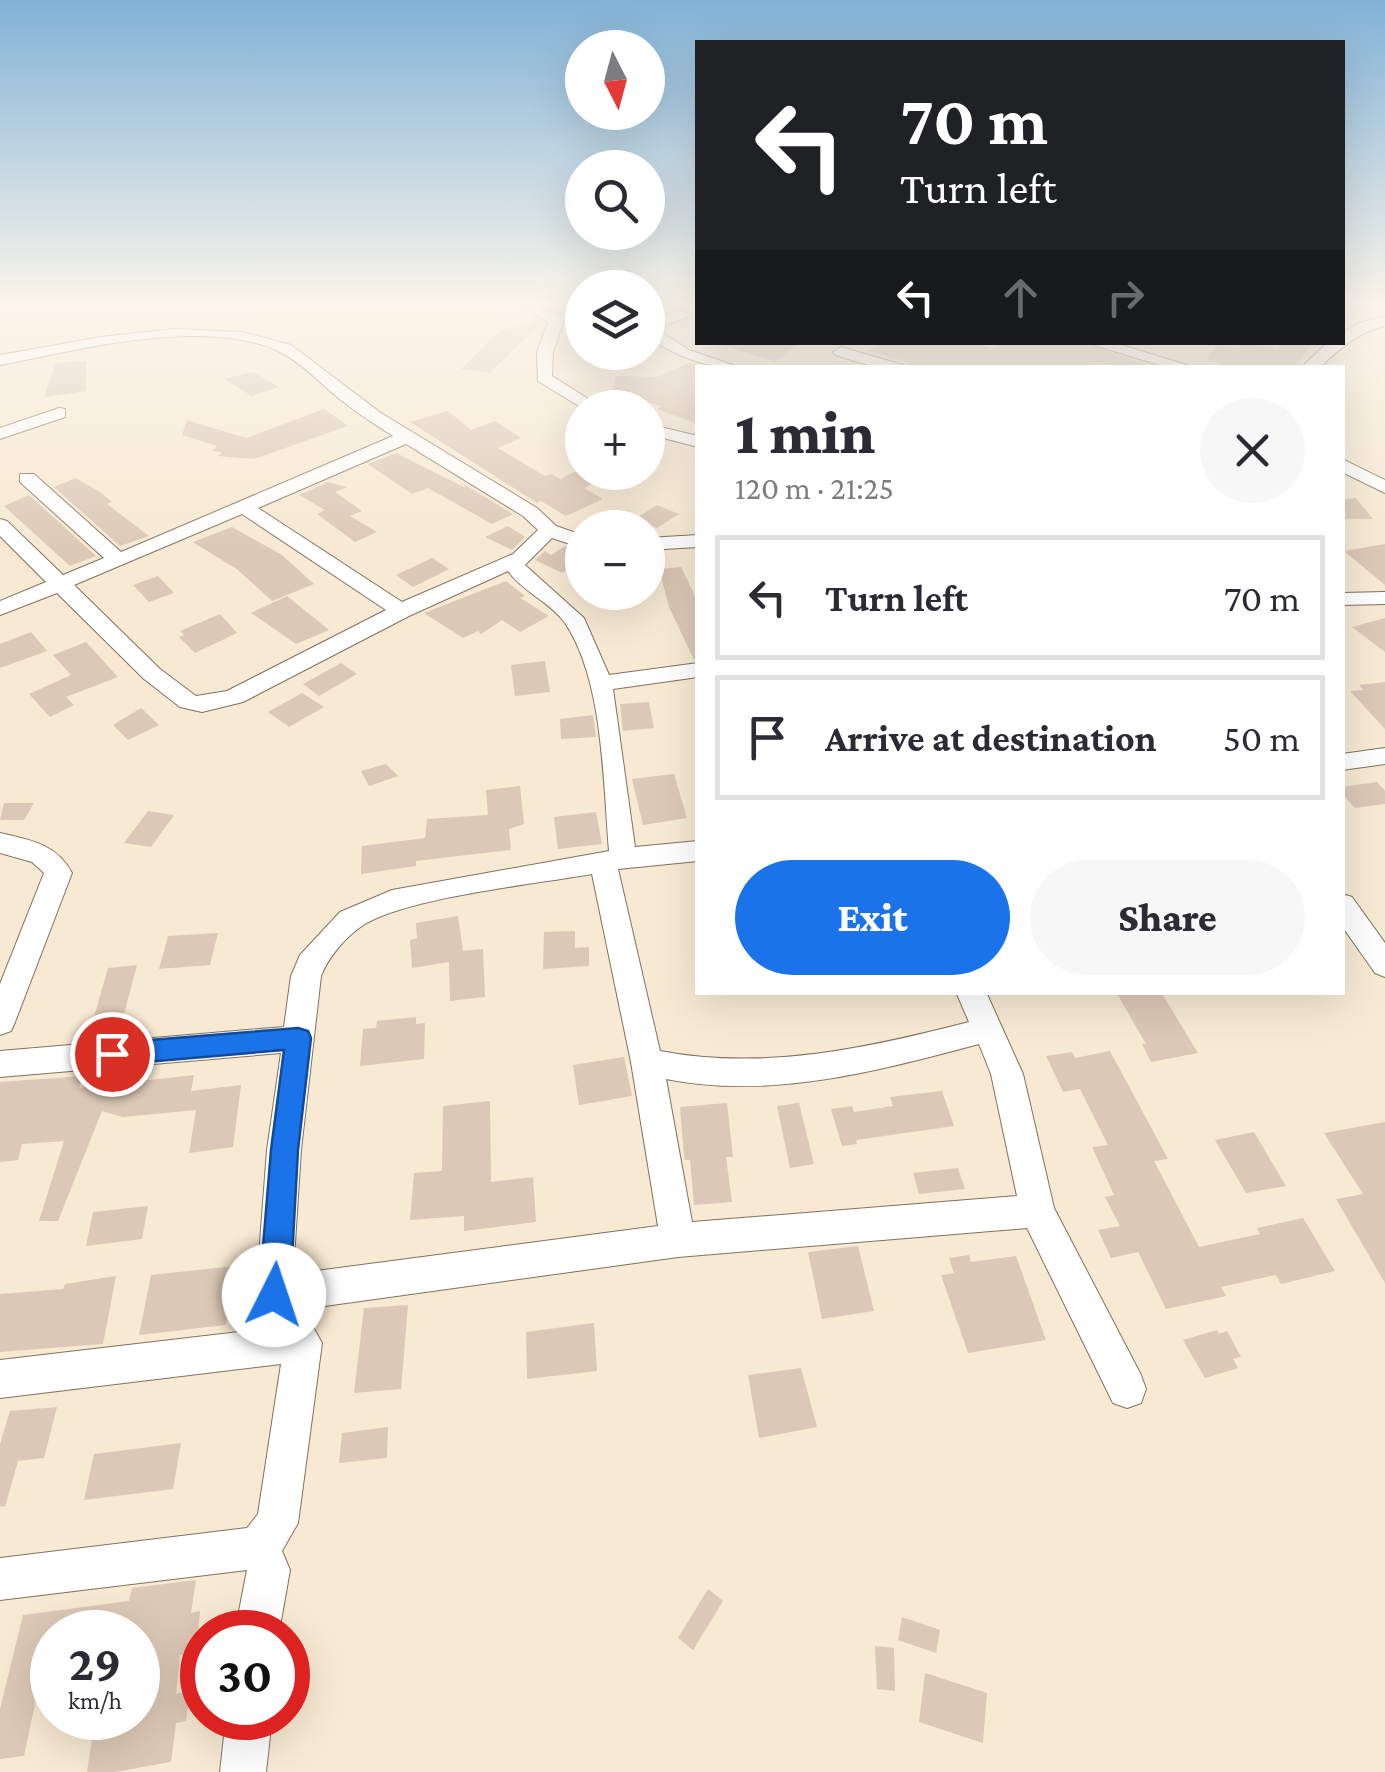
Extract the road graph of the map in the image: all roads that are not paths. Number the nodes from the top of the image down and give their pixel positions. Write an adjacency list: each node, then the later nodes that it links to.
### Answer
1 (334, 386): 5 (street)
2 (59, 413): 4 (street)
3 (665, 433): 6 (street)
4 (0, 434)
5 (409, 436): 10 (street); 12 (street)
6 (695, 441)
7 (1345, 466): 9 (street)
8 (27, 478): 17 (street)
9 (1385, 487)
10 (245, 508): 17 (street); 22 (street)
11 (0, 525): 18 (street)
12 (550, 530): 13 (street); 16 (street)
13 (565, 536)
14 (695, 541): 15 (street)
15 (665, 543)
16 (518, 559): 22 (street); 24 (street)
17 (114, 562): 18 (street)
18 (63, 585): 21 (street); 22 (street)
19 (1385, 598): 20 (street)
20 (1345, 600)
21 (0, 608)
22 (400, 611)
23 (695, 670): 24 (street)
24 (599, 684): 29 (street)
25 (1385, 756): 26 (street)
26 (1345, 762)
27 (0, 843): 33 (street)
28 (695, 851): 29 (street)
29 (613, 861): 35 (street); 36 (street)
30 (1345, 908): 31 (street)
31 (1385, 965)
32 (972, 995): 34 (street)
33 (0, 1022)
34 (989, 1029): 36 (street); 38 (street)
35 (298, 1038): 37 (street); 40 (street)
36 (648, 1062): 39 (street)
37 (0, 1064)
38 (1037, 1211): 39 (street); 43 (street)
39 (678, 1240): 40 (street)
40 (274, 1295): 41 (street)
41 (303, 1343): 42 (street); 44 (street)
42 (0, 1380)
43 (1128, 1390)
44 (258, 1548): 45 (street); 46 (street)
45 (0, 1579)
46 (261, 1610)
47 (246, 1740): 48 (street)
48 (243, 1772)

